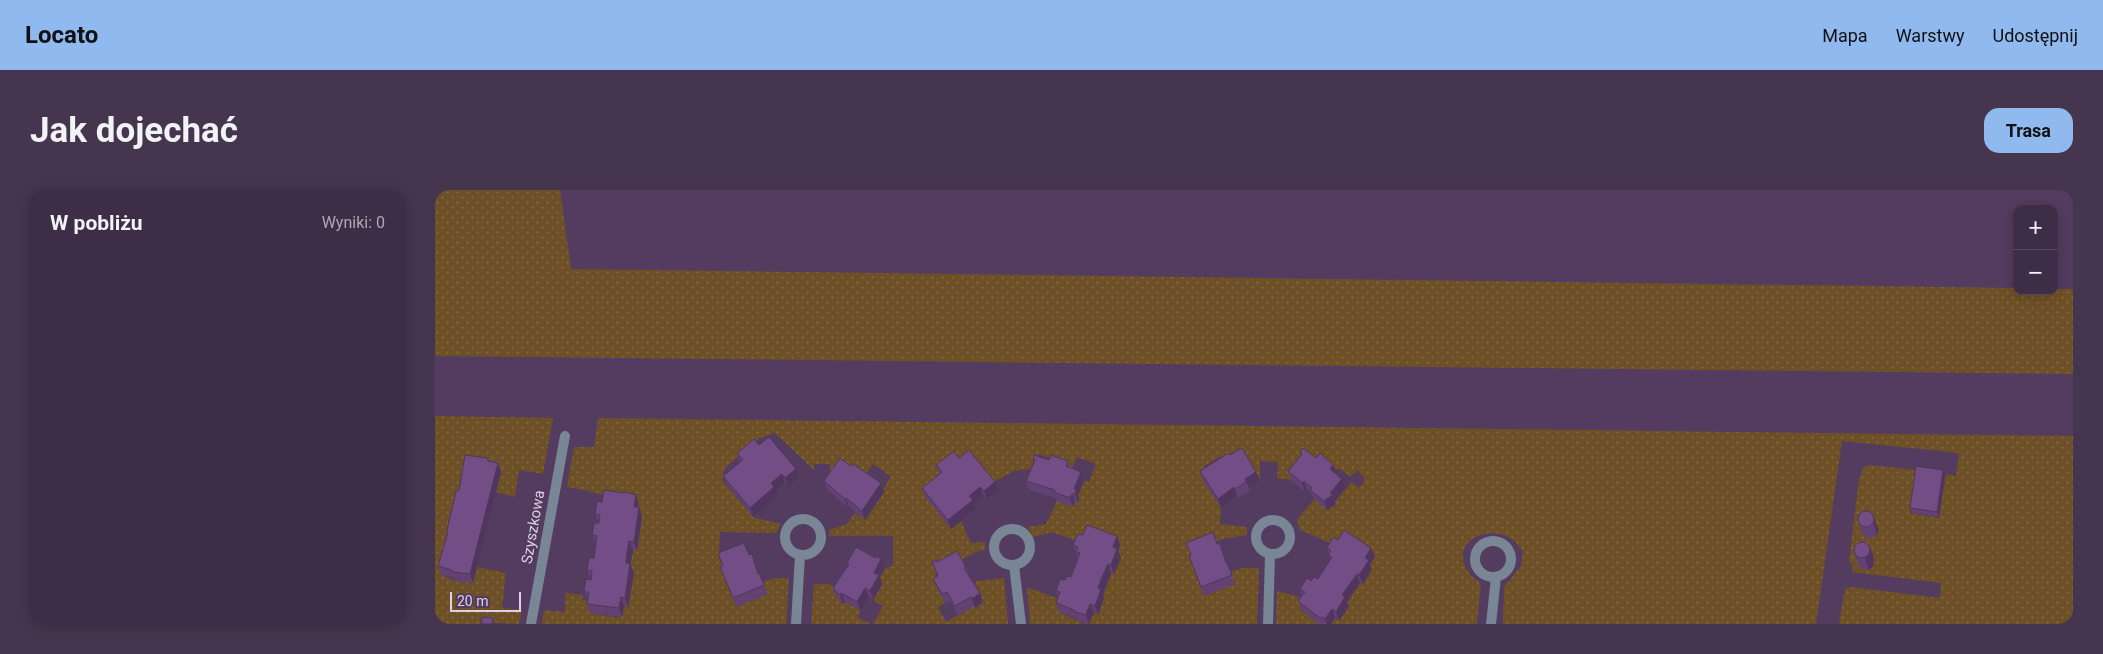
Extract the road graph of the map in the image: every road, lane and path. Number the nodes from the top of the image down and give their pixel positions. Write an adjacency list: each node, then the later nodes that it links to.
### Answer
1 (565, 436): 6 (street, Szyszkowa)
2 (1269, 554): 9 (street)
3 (800, 555): 7 (street)
4 (1014, 565): 8 (street)
5 (1496, 577): 10 (street)
6 (531, 624)
7 (796, 624)
8 (1021, 624)
9 (1268, 624)
10 (1491, 624)

